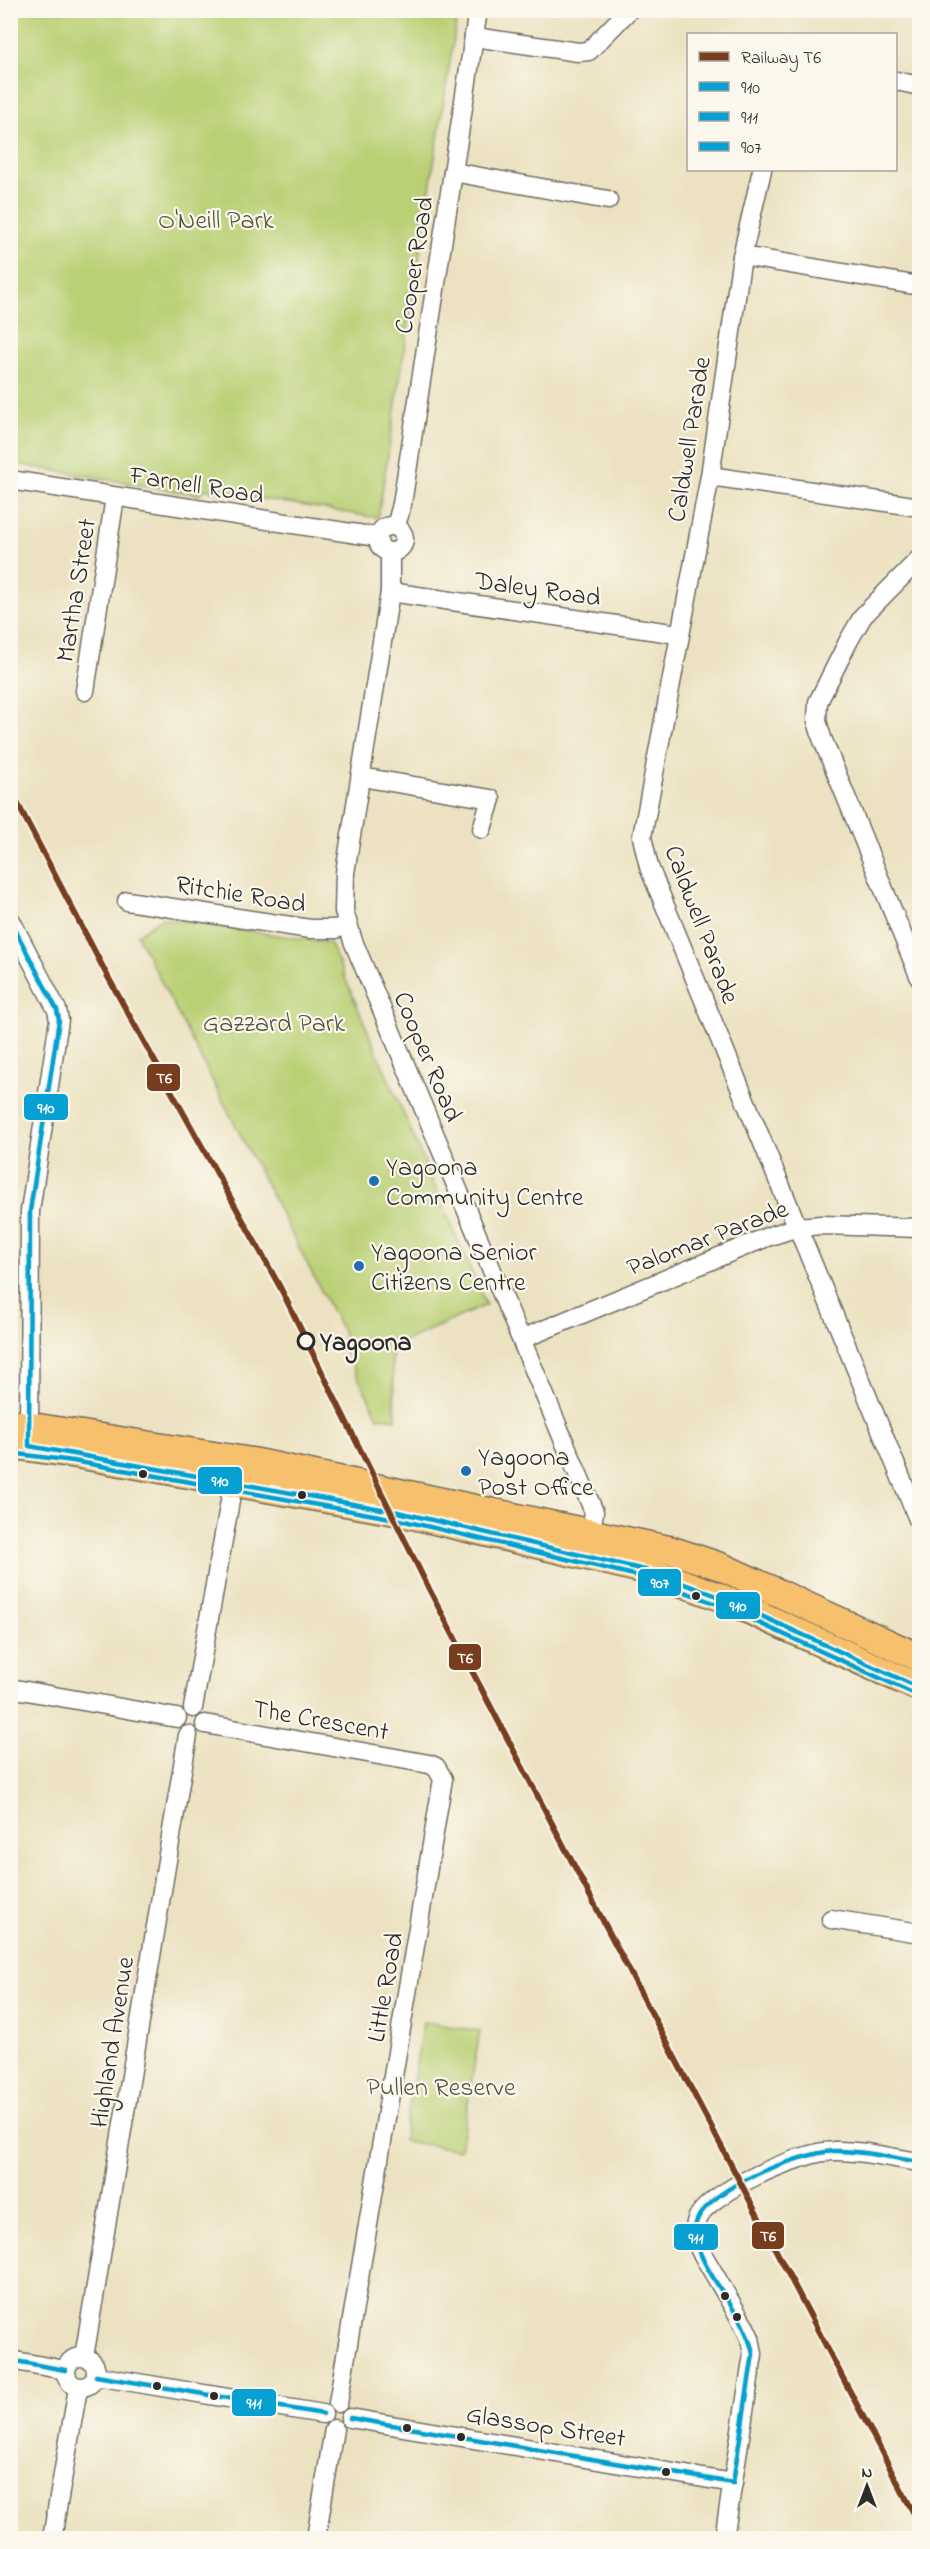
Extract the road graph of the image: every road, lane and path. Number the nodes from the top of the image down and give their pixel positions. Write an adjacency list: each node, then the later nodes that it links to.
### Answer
1 (478, 10): 3 (street, Cooper Road)
2 (629, 10): 3 (street)
3 (474, 37): 7 (street, Cooper Road)
4 (897, 81): 5 (street)
5 (920, 86)
6 (762, 171): 9 (street, Caldwell Parade)
7 (453, 172): 8 (street); 15 (street, Cooper Road)
8 (608, 200)
9 (742, 256): 10 (street); 11 (street, Caldwell Parade)
10 (920, 286)
11 (710, 476): 14 (street); 20 (street, Caldwell Parade)
12 (10, 480): 13 (street, Farnell Road)
13 (115, 497): 16 (street, Farnell Road); 21 (street, Martha Street)
14 (920, 507)
15 (396, 526): 16 (street); 17 (street)
16 (377, 537): 17 (street)
17 (390, 552): 19 (street, Cooper Road)
18 (920, 558): 27 (street)
19 (390, 592): 20 (street, Daley Road); 22 (street, Cooper Road)
20 (678, 634): 28 (street, Caldwell Parade)
21 (85, 691)
22 (361, 777): 23 (street); 26 (street, Cooper Road)
23 (482, 829)
24 (127, 901): 26 (street, Ritchie Road)
25 (10, 919): 31 (street)
26 (347, 925): 30 (street, Cooper Road)
27 (920, 978)
28 (798, 1227): 29 (street, Palomar Parade); 30 (street, Palomar Parade); 33 (street, Caldwell Parade)
29 (920, 1228)
30 (522, 1339): 34 (street, Cooper Road)
31 (20, 1435): 32 (highway)
32 (235, 1471): 34 (highway); 38 (street)
33 (920, 1524)
34 (589, 1544): 35 (highway); 37 (highway)
35 (920, 1658)
36 (10, 1688): 39 (street)
37 (920, 1688)
38 (193, 1708): 39 (street); 40 (street)
39 (177, 1718): 41 (street)
40 (205, 1724): 41 (street); 42 (street, The Crescent)
41 (188, 1735): 46 (street, Highland Avenue)
42 (429, 1764): 51 (street, Little Road)
43 (831, 1919): 44 (street)
44 (920, 1933)
45 (920, 2162): 55 (street)
46 (84, 2357): 48 (street); 49 (street)
47 (10, 2360): 48 (street)
48 (65, 2370): 50 (street)
49 (96, 2376): 50 (street); 52 (street)
50 (78, 2388): 56 (street)
51 (338, 2403): 52 (street); 53 (street)
52 (323, 2414): 54 (street)
53 (350, 2418): 54 (street); 55 (street, Glassop Street)
54 (334, 2429): 57 (street)
55 (734, 2482): 58 (street)
56 (52, 2538)
57 (316, 2538)
58 (724, 2538)

